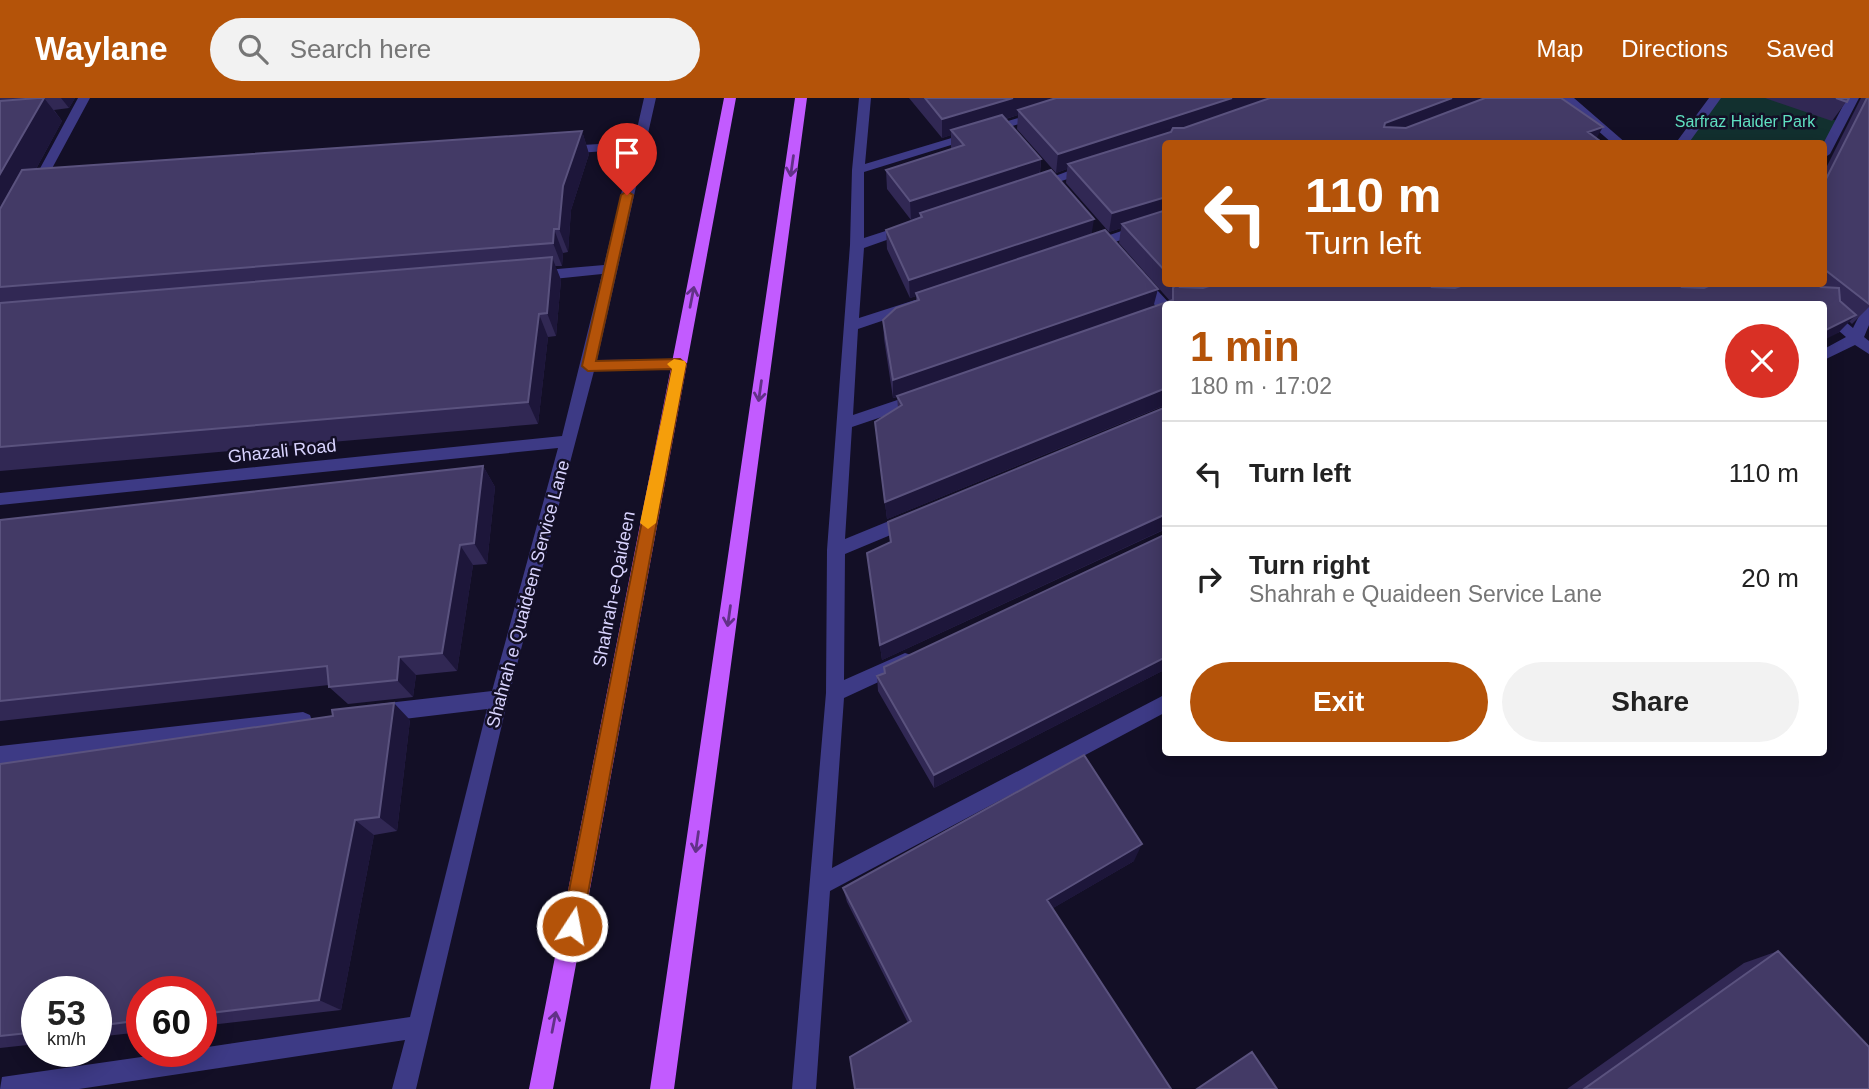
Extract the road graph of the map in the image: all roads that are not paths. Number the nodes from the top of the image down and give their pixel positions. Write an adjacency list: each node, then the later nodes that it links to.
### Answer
1 (84, 98): 17 (street)
2 (650, 98): 12 (street, Shahrah e Quaideen Service Lane)
3 (729, 98): 34 (main road, Shahrah-e-Qaideen, one-way to 3)
4 (801, 98): 54 (main road, one-way to 54)
5 (1567, 98): 10 (street)
6 (1715, 98): 11 (street)
7 (1853, 98): 13 (street)
8 (868, 99): 16 (street)
9 (1057, 110): 16 (street)
10 (1617, 140)
11 (1684, 140)
12 (639, 145): 14 (street); 23 (street, Shahrah e Quaideen Service Lane)
13 (1827, 148)
14 (557, 151)
15 (1105, 162): 18 (street)
16 (858, 170): 21 (street)
17 (40, 187)
18 (1026, 188)
19 (1162, 221): 22 (street)
20 (922, 223): 21 (street)
21 (857, 245): 30 (street)
22 (1082, 249)
23 (609, 270): 25 (street); 35 (street, Shahrah e Quaideen Service Lane)
24 (1132, 270): 28 (street)
25 (526, 276)
26 (928, 300): 30 (street)
27 (1869, 309): 31 (street)
28 (1161, 312)
29 (1827, 314): 31 (street)
30 (852, 326): 37 (street)
31 (1856, 338): 32 (street); 33 (street)
32 (1869, 349)
33 (1827, 353)
34 (680, 364): 35 (street); 53 (main road, Shahrah-e-Qaideen, one-way to 34)
35 (588, 366): 38 (street, Shahrah e Quaideen Service Lane)
36 (934, 393): 37 (street)
37 (844, 424): 41 (street)
38 (568, 441): 39 (street, Ghazali Road); 44 (street, Shahrah e Quaideen Service Lane)
39 (0, 499)
40 (925, 513): 41 (street)
41 (836, 550): 43 (street)
42 (921, 653): 43 (street)
43 (835, 693): 49 (street)
44 (499, 699): 46 (street); 50 (street, Shahrah e Quaideen Service Lane)
45 (1162, 704): 49 (street)
46 (360, 715)
47 (319, 719): 48 (street)
48 (0, 755)
49 (819, 886): 55 (street)
50 (419, 1027): 51 (street); 52 (street, Shahrah e Quaideen Service Lane)
51 (2, 1089)
52 (404, 1089)
53 (541, 1089)
54 (662, 1089)
55 (804, 1089)

